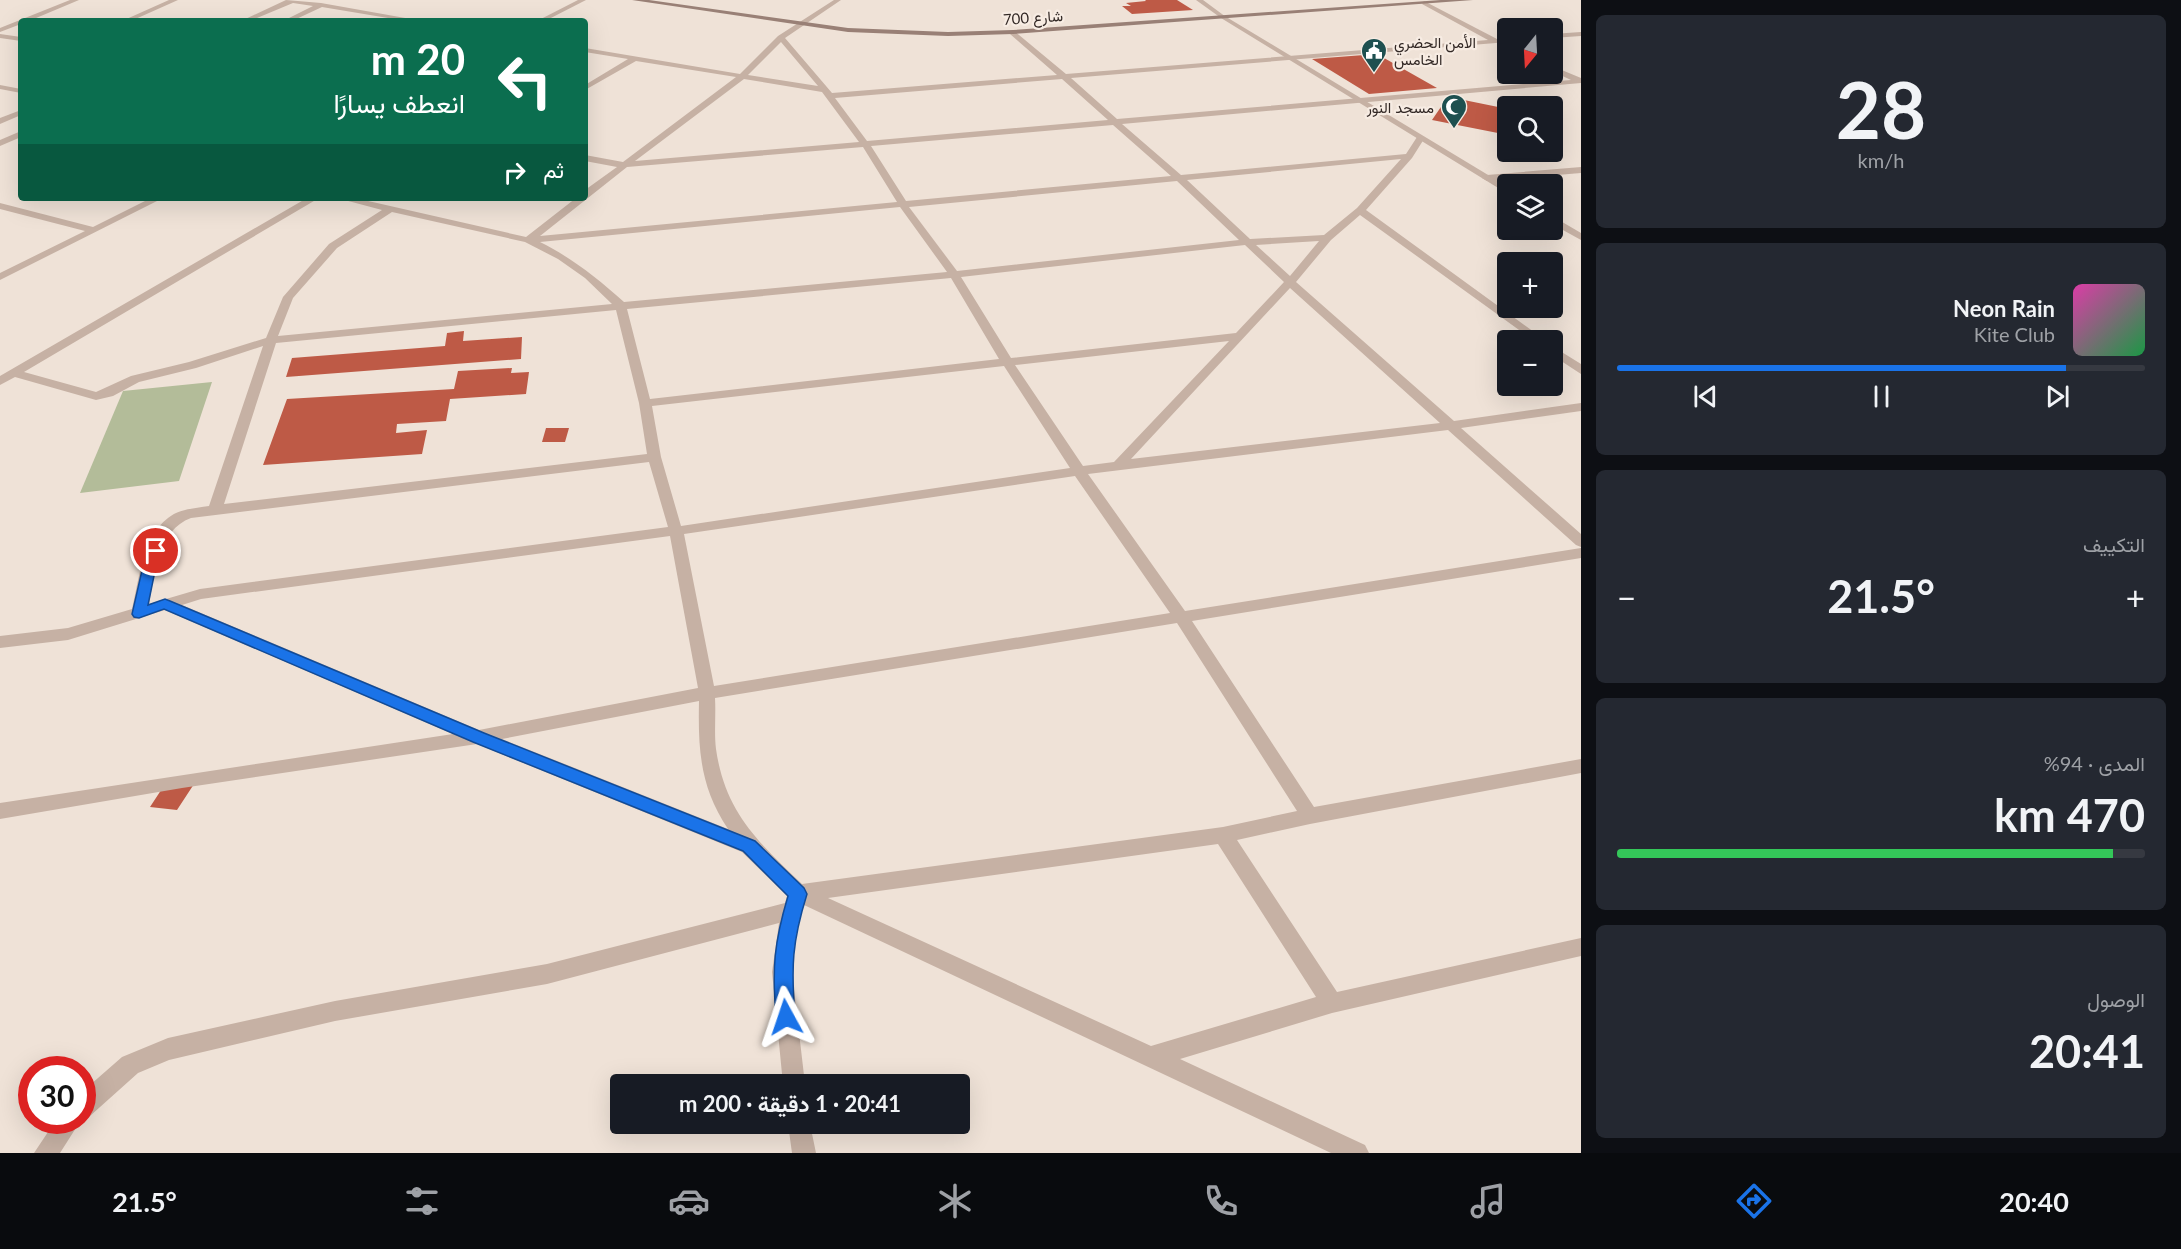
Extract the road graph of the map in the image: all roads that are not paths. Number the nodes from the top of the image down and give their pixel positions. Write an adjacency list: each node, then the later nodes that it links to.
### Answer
1 (76, 0): 13 (street)
2 (175, 0): 14 (street)
3 (292, 0): 11 (street); 15 (street)
4 (333, 0): 11 (street)
5 (583, 0): 18 (street)
6 (635, 0): 20 (main road, شارع 700)
7 (838, 0): 20 (street)
8 (1199, 0): 12 (street)
9 (1470, 0): 10 (main road, شارع 700)
10 (1424, 3): 12 (main road, شارع 700); 28 (street)
11 (321, 5): 16 (street); 17 (street)
12 (1223, 16): 22 (main road, شارع 700); 30 (street)
13 (30, 18)
14 (132, 18)
15 (251, 18)
16 (293, 18)
17 (401, 18)
18 (546, 18)
19 (18, 23): 21 (street)
20 (800, 25): 22 (main road, شارع 700); 26 (street)
21 (0, 30)
22 (1013, 32): 34 (street)
23 (1581, 34): 24 (street)
24 (1563, 35)
25 (0, 36): 27 (street)
26 (781, 38): 33 (street); 39 (street)
27 (18, 39)
28 (1495, 40): 30 (street)
29 (588, 51): 31 (street)
30 (1294, 58): 34 (street); 40 (street)
31 (634, 59): 33 (street); 36 (street)
32 (1563, 73): 35 (street)
33 (740, 78): 39 (street); 52 (street)
34 (1064, 78): 39 (street); 45 (street)
35 (1581, 81): 40 (street)
36 (588, 86)
37 (0, 87): 38 (street)
38 (18, 91)
39 (827, 93): 49 (street)
40 (1365, 102): 45 (street); 47 (street)
41 (18, 113): 42 (street)
42 (10, 117): 43 (street); 44 (street)
43 (18, 118)
44 (0, 121)
45 (1115, 123): 49 (street); 54 (street)
46 (18, 135): 48 (street)
47 (1420, 139): 50 (street); 55 (street)
48 (0, 143)
49 (866, 145): 52 (street); 62 (street)
50 (1409, 156): 54 (street); 65 (street)
51 (588, 159): 52 (street)
52 (623, 165): 57 (street)
53 (1581, 170): 55 (street)
54 (1178, 177): 62 (street); 71 (street)
55 (1486, 178): 56 (street)
56 (1497, 184)
57 (588, 193)
58 (152, 201): 67 (street)
59 (309, 201): 82 (street)
60 (355, 201): 64 (street)
61 (578, 201): 70 (street)
62 (902, 203): 70 (street); 72 (street)
63 (0, 206): 67 (street)
64 (390, 209): 70 (street); 78 (street)
65 (1360, 210): 69 (street); 76 (street)
66 (1563, 226): 68 (street)
67 (94, 230): 73 (street)
68 (1581, 237)
69 (1326, 238): 71 (street); 74 (street)
70 (528, 240): 75 (street)
71 (1246, 242): 72 (street); 74 (street)
72 (954, 275): 75 (street); 80 (street)
73 (0, 277)
74 (1290, 282): 77 (street); 86 (street)
75 (621, 306): 78 (street); 84 (street)
76 (1526, 330)
77 (1238, 336): 80 (street); 88 (street)
78 (271, 340): 82 (street); 90 (street)
79 (1563, 358): 81 (street)
80 (1007, 362): 84 (street); 89 (street)
81 (1581, 370)
82 (14, 372): 83 (street)
83 (0, 381)
84 (645, 403): 87 (street)
85 (1581, 407): 86 (street)
86 (1449, 426): 88 (street); 92 (street)
87 (654, 457): 90 (street); 91 (street)
88 (1118, 465): 89 (street)
89 (1079, 471): 91 (street); 96 (street)
90 (215, 510): 95 (street)
91 (676, 531): 94 (street); 98 (street)
92 (1581, 542)
93 (1581, 553): 96 (street)
94 (165, 604): 95 (street); 99 (street)
95 (139, 614): 97 (street)
96 (1182, 618): 98 (street); 102 (street)
97 (0, 642)
98 (707, 693): 99 (street); 104 (street)
99 (478, 737): 101 (street); 104 (street)
100 (1581, 766): 102 (street)
101 (0, 812)
102 (1310, 816): 103 (street)
103 (1223, 835): 105 (street); 107 (street)
104 (749, 846): 105 (street)
105 (795, 902): 108 (street); 109 (street); 110 (street)
106 (1581, 947): 107 (street)
107 (1332, 1003): 108 (street)
108 (1151, 1057): 115 (street)
109 (793, 1074)
110 (96, 1095)
111 (60, 1134): 113 (street)
112 (801, 1134): 114 (street)
113 (46, 1153)
114 (804, 1153)
115 (1357, 1153)

